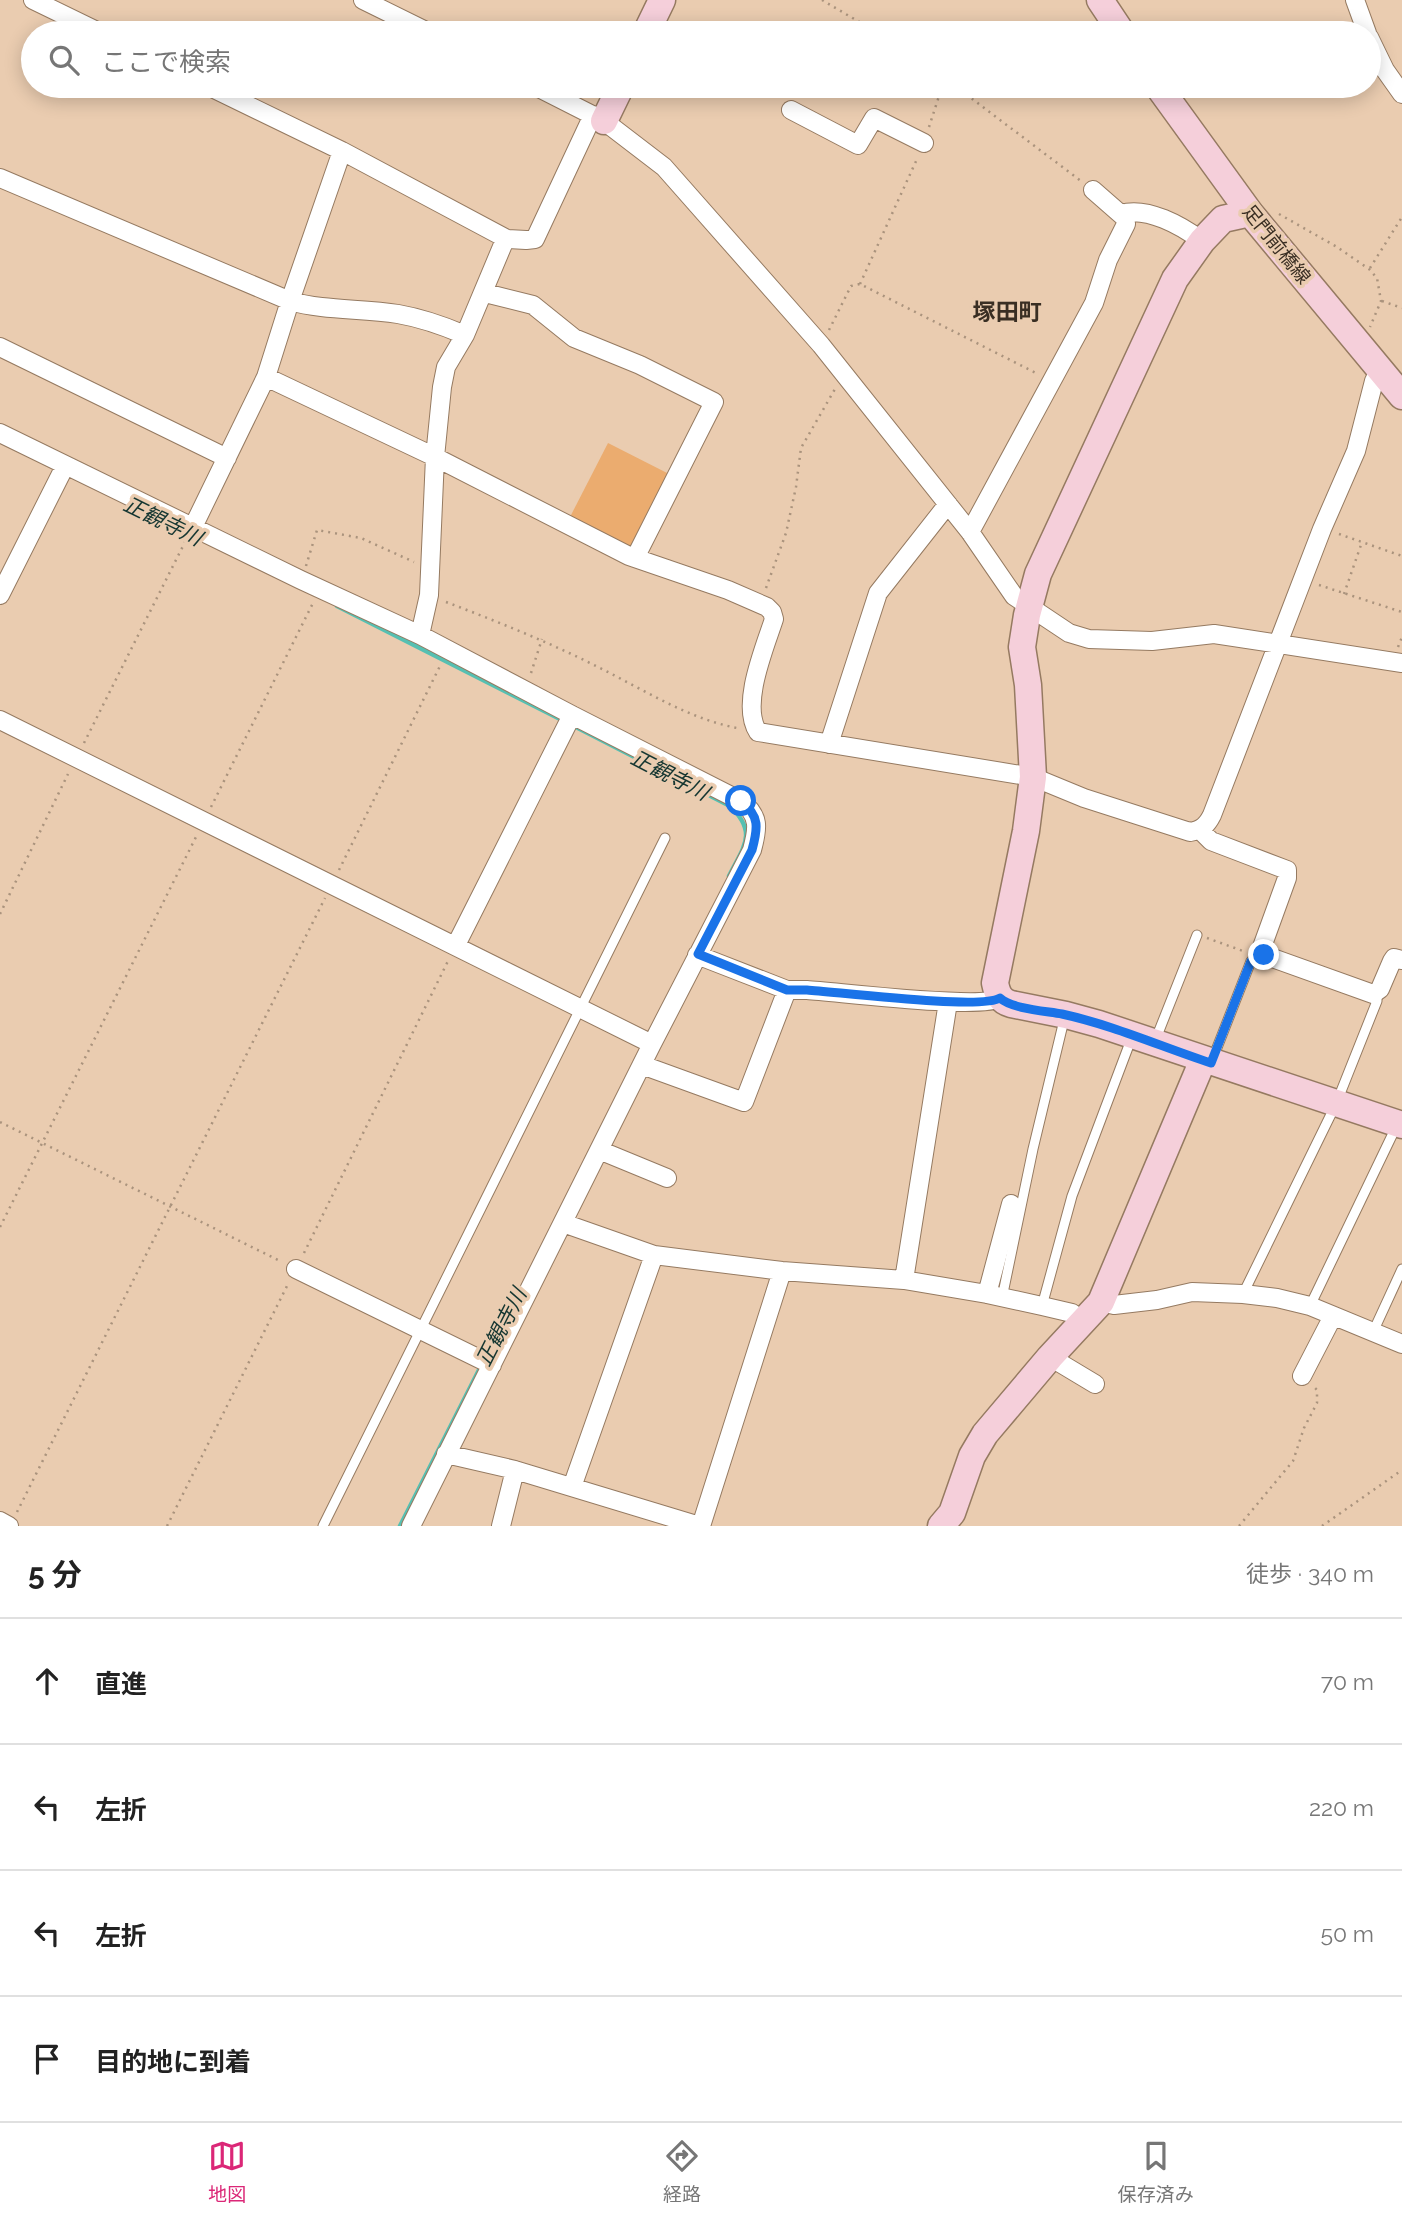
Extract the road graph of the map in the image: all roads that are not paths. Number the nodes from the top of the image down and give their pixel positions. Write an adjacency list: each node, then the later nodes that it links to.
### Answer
1 (33, 0): 6 (street)
2 (363, 0): 7 (street)
3 (662, 0): 8 (street)
4 (1100, 0): 9 (street)
5 (1354, 0): 10 (street)
6 (76, 21)
7 (406, 21)
8 (652, 21)
9 (1114, 21)
10 (1362, 21)
11 (1381, 62): 12 (street)
12 (1402, 94)
13 (233, 98): 20 (street)
14 (559, 98): 18 (street)
15 (612, 98): 18 (street)
16 (1167, 98): 23 (street, 足門前橋線)
17 (791, 110): 19 (street)
18 (598, 118): 25 (street); 38 (street)
19 (924, 143)
20 (342, 151): 25 (street); 28 (street)
21 (0, 178): 28 (street)
22 (1093, 190): 24 (street)
23 (1250, 213): 26 (street); 31 (street, 足門前橋線)
24 (1121, 214): 26 (street); 40 (street)
25 (507, 239): 27 (street)
26 (1202, 241): 43 (street)
27 (485, 293): 29 (street); 41 (street)
28 (290, 301): 29 (street); 32 (street)
29 (465, 335): 35 (street)
30 (0, 347): 36 (street)
31 (1380, 369): 33 (street, 足門前橋線); 45 (street)
32 (266, 377): 35 (street); 36 (street)
33 (1402, 396)
34 (0, 433): 37 (street)
35 (435, 457): 41 (street); 44 (street)
36 (227, 458): 39 (street)
37 (65, 466): 39 (street); 42 (street)
38 (948, 504): 40 (street); 49 (street)
39 (193, 527): 44 (street)
40 (970, 532): 43 (street)
41 (635, 558): 49 (street)
42 (0, 595)
43 (1029, 606): 45 (street); 50 (street)
44 (421, 635): 47 (street)
45 (1279, 643): 46 (street); 51 (street)
46 (1402, 663)
47 (572, 715): 54 (street); 56 (street)
48 (0, 720): 54 (street)
49 (829, 744): 50 (street)
50 (1033, 777): 51 (street); 60 (street)
51 (1200, 830): 55 (street)
52 (665, 838): 62 (lane)
53 (1197, 935): 64 (lane)
54 (456, 945): 62 (street)
55 (1260, 953): 59 (street); 66 (lane)
56 (698, 954): 58 (street); 65 (street)
57 (1402, 960): 59 (street)
58 (787, 990): 61 (street); 67 (street)
59 (1377, 993): 68 (lane)
60 (1000, 998): 61 (street); 63 (street)
61 (948, 1002): 78 (street)
62 (579, 1008): 65 (street); 86 (lane)
63 (1066, 1015): 64 (street); 80 (lane)
64 (1143, 1040): 66 (street); 82 (lane)
65 (652, 1044): 67 (street)
66 (1207, 1062): 68 (street); 81 (street)
67 (642, 1065): 70 (street)
68 (1336, 1104): 69 (street); 79 (lane)
69 (1400, 1124): 83 (lane)
70 (599, 1150): 71 (street); 73 (street)
71 (667, 1178)
72 (1011, 1203): 80 (street)
73 (563, 1223): 74 (street); 90 (street)
74 (654, 1255): 77 (street); 95 (street)
75 (296, 1269): 86 (street)
76 (1402, 1269): 87 (lane)
77 (782, 1271): 78 (street); 99 (street)
78 (904, 1280): 80 (street)
79 (1243, 1294): 81 (street); 83 (street)
80 (995, 1296): 82 (street)
81 (1101, 1302): 85 (street)
82 (1042, 1306): 85 (street)
83 (1310, 1306): 84 (street)
84 (1333, 1315): 87 (street); 91 (street)
85 (1083, 1321): 89 (street)
86 (421, 1329): 90 (street); 96 (lane)
87 (1373, 1332): 88 (street)
88 (1402, 1344)
89 (1050, 1357): 92 (street); 100 (street)
90 (492, 1365): 93 (street)
91 (1302, 1376)
92 (1096, 1384)
93 (446, 1454): 94 (street); 97 (street)
94 (516, 1470): 95 (street); 98 (street)
95 (572, 1487): 99 (street)
96 (323, 1526)
97 (411, 1526)
98 (501, 1526)
99 (701, 1526)
100 (941, 1526)

